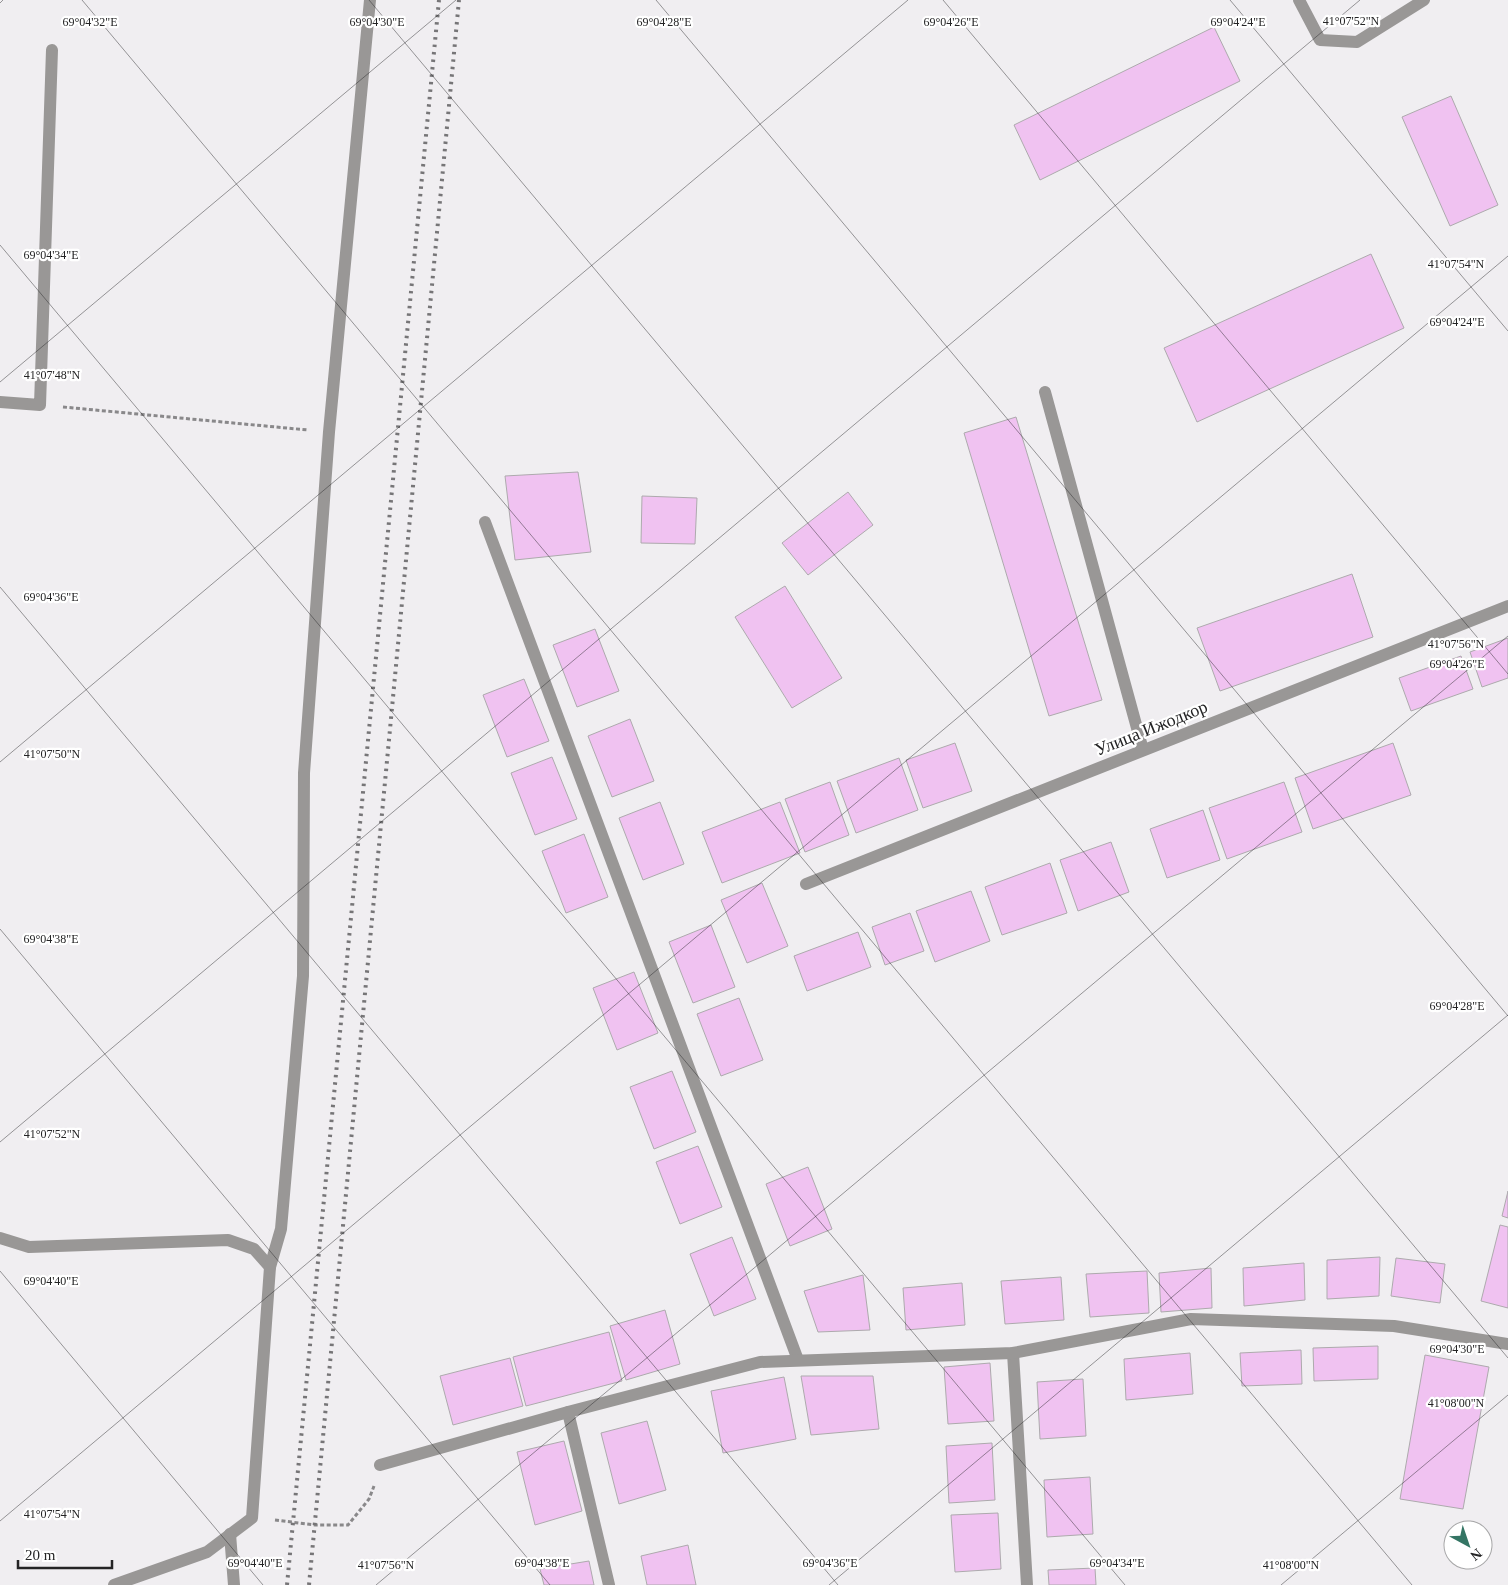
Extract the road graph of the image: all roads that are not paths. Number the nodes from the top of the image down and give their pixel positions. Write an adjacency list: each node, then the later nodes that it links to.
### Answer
1 (370, 0): 12 (street)
2 (1299, 0): 3 (street)
3 (1424, 0)
4 (52, 50): 6 (street)
5 (1045, 392): 9 (street)
6 (0, 402)
7 (485, 522): 15 (street)
8 (1508, 606): 9 (street, Улица Ижодкор)
9 (1143, 750): 10 (street, Улица Ижодкор)
10 (806, 884)
11 (0, 1238): 12 (street)
12 (270, 1267): 18 (street)
13 (1508, 1344): 14 (street)
14 (1013, 1352): 15 (street); 22 (street)
15 (798, 1360): 16 (street)
16 (568, 1412): 17 (street); 21 (street)
17 (380, 1465)
18 (230, 1534): 19 (street); 20 (street)
19 (114, 1585)
20 (234, 1585)
21 (609, 1585)
22 (1027, 1585)

